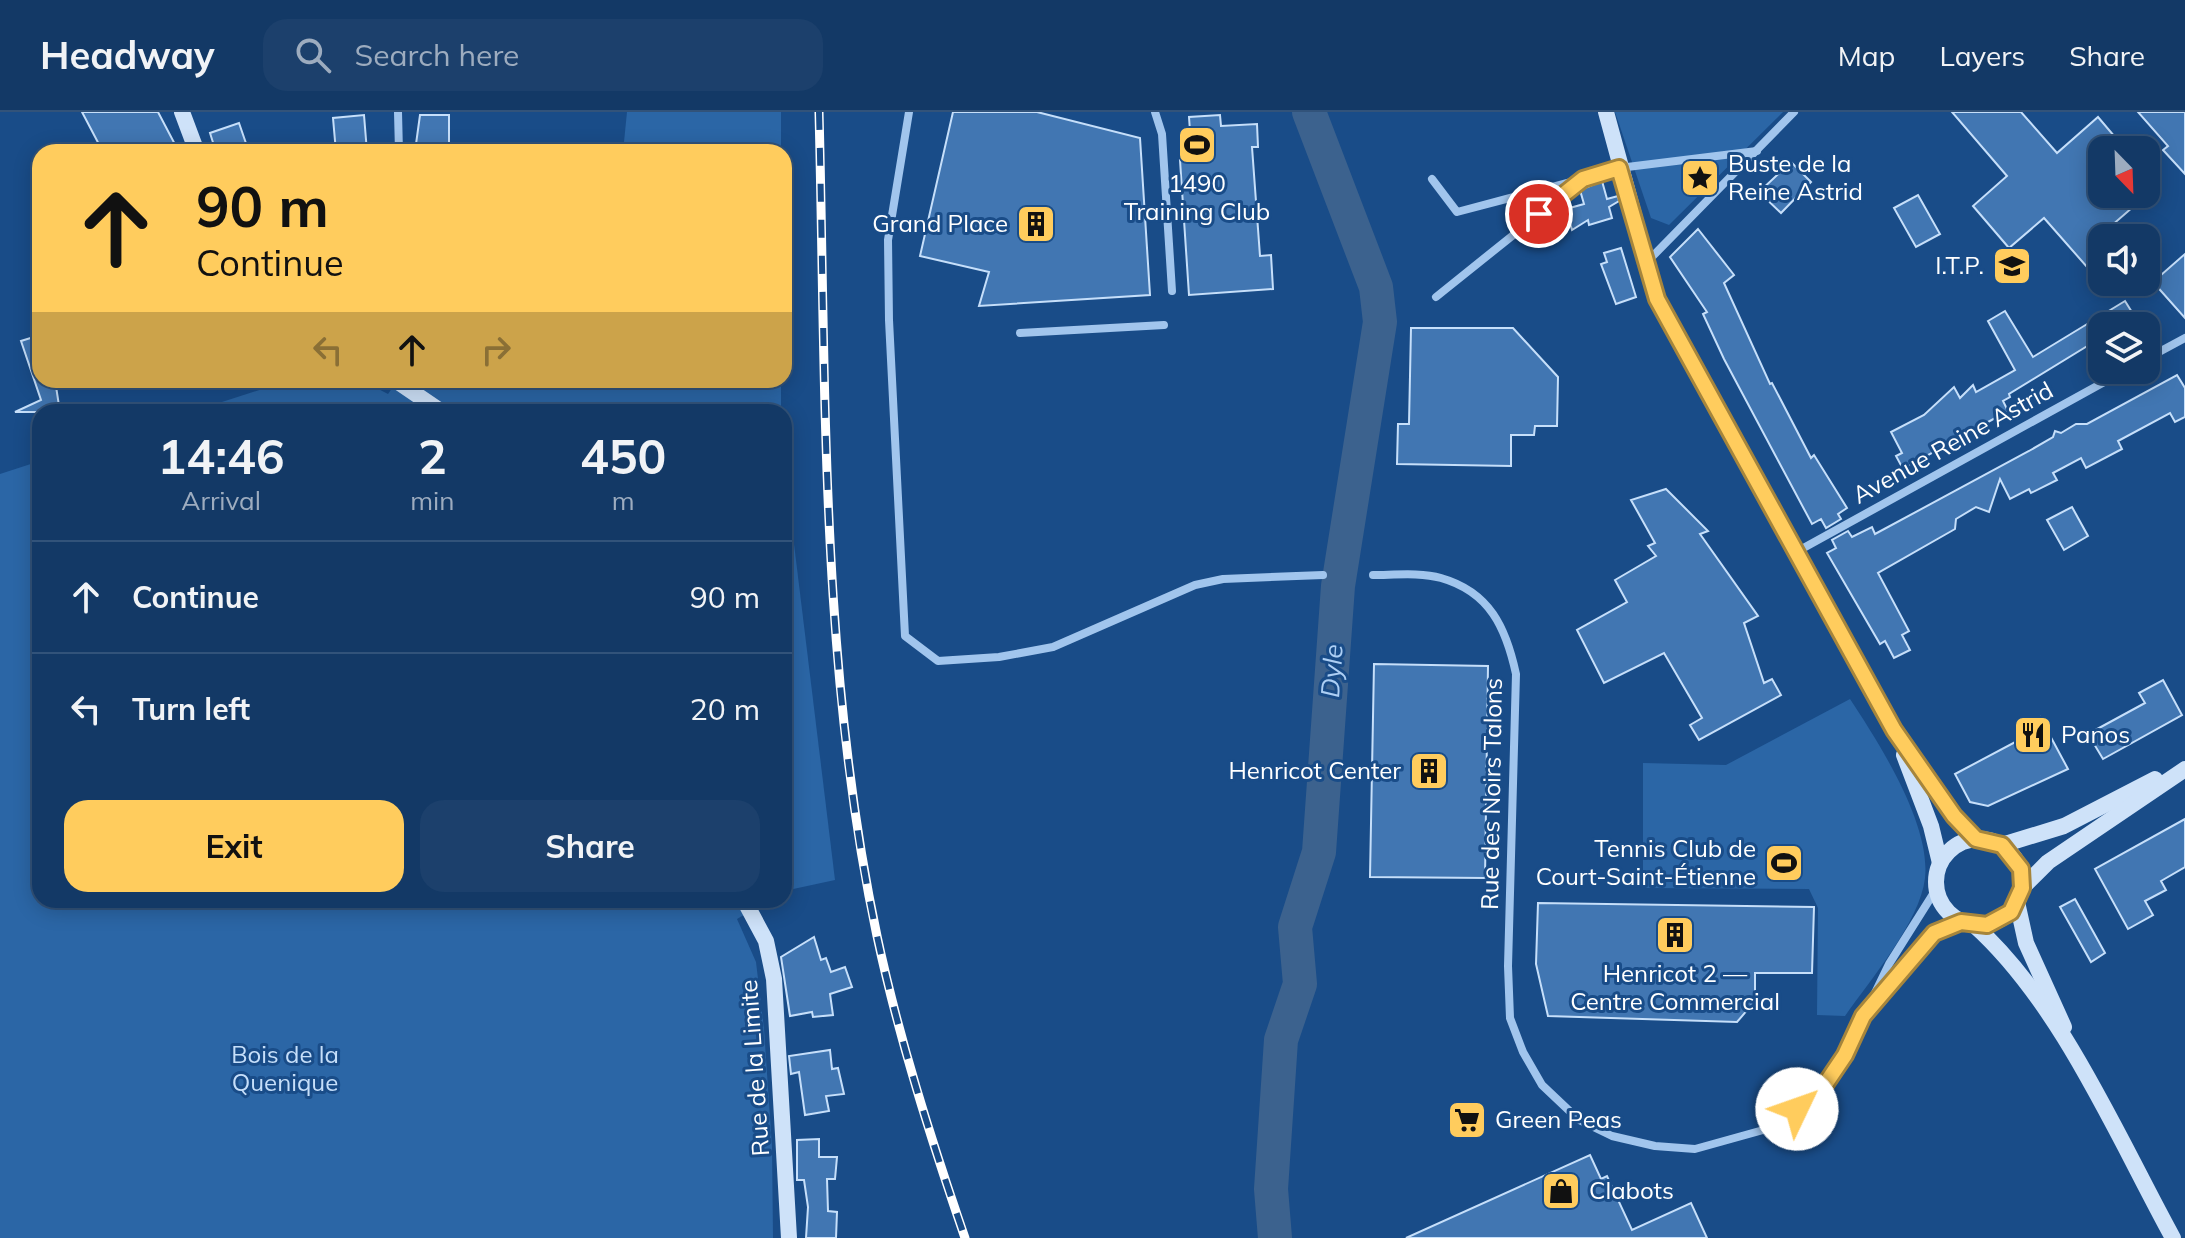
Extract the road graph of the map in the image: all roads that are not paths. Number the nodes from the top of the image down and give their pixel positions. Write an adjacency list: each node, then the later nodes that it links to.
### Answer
1 (182, 112): 7 (main road)
2 (398, 112): 8 (street)
3 (909, 112): 24 (street)
4 (1155, 112): 14 (street)
5 (1606, 112): 10 (main road)
6 (1794, 112): 9 (street)
7 (194, 144)
8 (399, 144)
9 (1757, 151): 10 (street); 13 (street)
10 (1619, 168): 12 (street); 13 (main road)
11 (1432, 179): 12 (street)
12 (1583, 179): 15 (street)
13 (1646, 263): 23 (main road)
14 (1172, 291)
15 (1436, 297)
16 (1164, 325): 17 (street)
17 (1020, 333)
18 (2185, 338): 19 (street)
19 (2160, 351)
20 (2101, 384): 23 (street, Avenue Reine Astrid)
21 (407, 388): 22 (main road)
22 (430, 404)
23 (1798, 551): 26 (main road)
24 (1323, 575)
25 (1373, 575): 37 (street, Rue des Noirs Talons)
26 (1894, 730): 29 (main road); 32 (main road)
27 (2185, 766): 28 (main road); 31 (main road)
28 (2064, 826): 30 (main road); 31 (main road)
29 (1976, 839): 30 (main road); 32 (main road)
30 (2002, 845): 34 (main road)
31 (2074, 846): 34 (main road)
32 (1940, 863): 33 (main road)
33 (1935, 891): 36 (main road); 37 (street)
34 (2020, 895): 36 (main road); 38 (main road)
35 (748, 908): 39 (main road, Rue de la Limite)
36 (1968, 924): 37 (street); 38 (main road)
37 (1863, 1016)
38 (2073, 1052): 40 (main road)
39 (789, 1238)
40 (2173, 1238)

